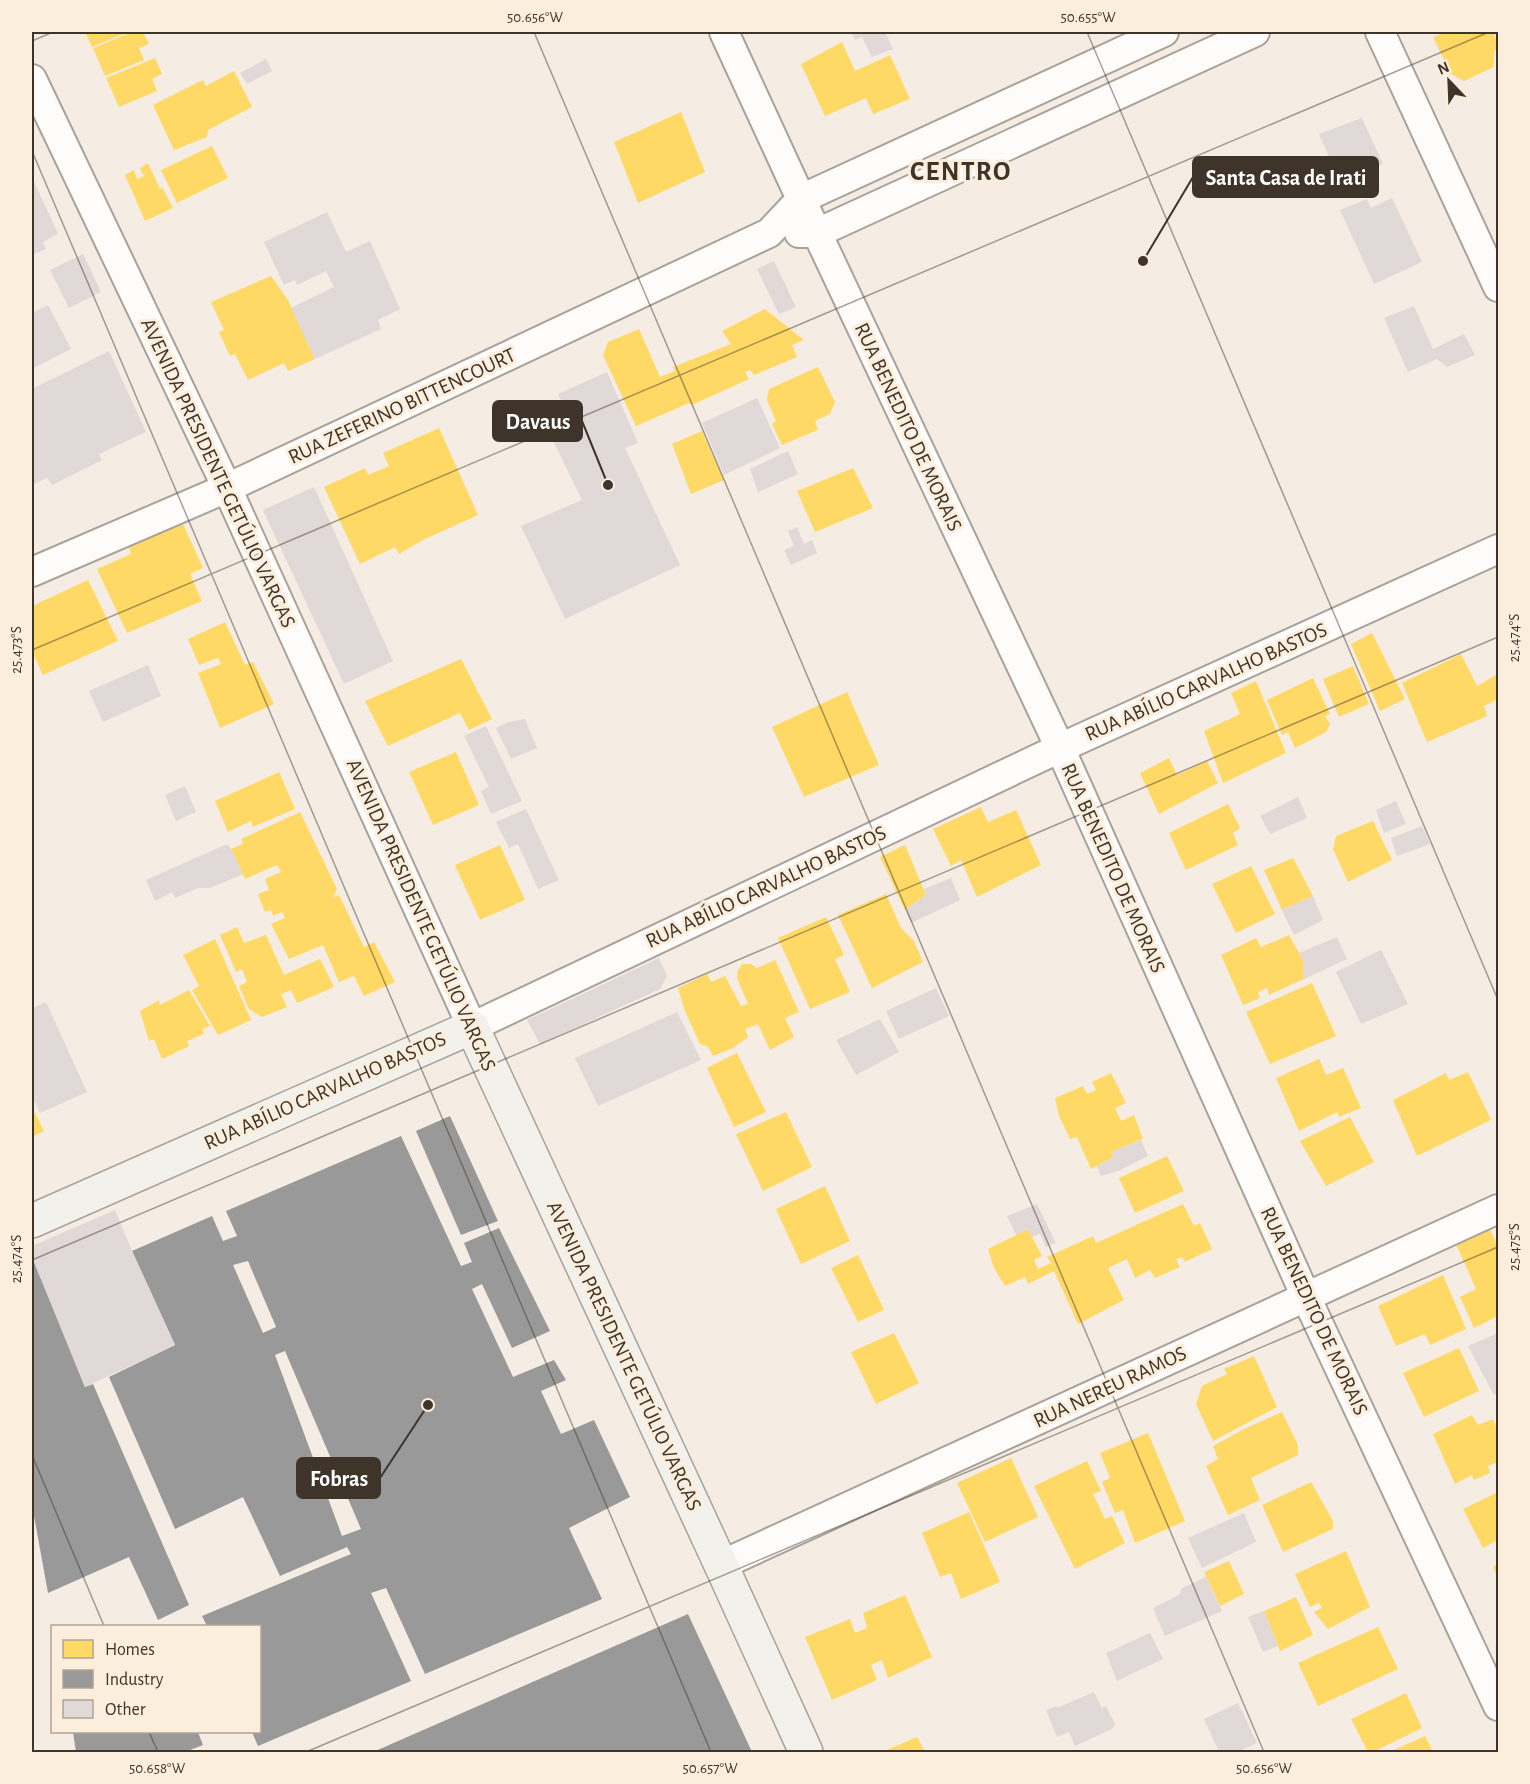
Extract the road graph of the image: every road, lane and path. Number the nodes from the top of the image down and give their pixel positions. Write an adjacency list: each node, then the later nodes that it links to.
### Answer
1 (724, 32): 6 (street, RUA BENEDITO DE MORAIS)
2 (1164, 32): 6 (street, RUA ZEFERINO BITTENCOURT)
3 (1255, 32): 8 (street, RUA ZEFERINO BITTENCOURT)
4 (1380, 32): 9 (street)
5 (32, 79): 10 (street, AVENIDA PRESIDENTE GETÚLIO VARGAS)
6 (801, 199): 7 (street, RUA ZEFERINO BITTENCOURT); 8 (street, RUA BENEDITO DE MORAIS)
7 (770, 233): 8 (street, RUA ZEFERINO BITTENCOURT); 10 (street, RUA ZEFERINO BITTENCOURT)
8 (817, 233): 13 (street, RUA BENEDITO DE MORAIS)
9 (1498, 287)
10 (227, 488): 12 (street, RUA ZEFERINO BITTENCOURT); 14 (street, AVENIDA PRESIDENTE GETÚLIO VARGAS)
11 (1498, 549): 13 (street, RUA ABÍLIO CARVALHO BASTOS)
12 (32, 572)
13 (1059, 748): 14 (street, RUA ABÍLIO CARVALHO BASTOS); 17 (street, RUA BENEDITO DE MORAIS)
14 (472, 1027): 16 (main road, RUA ABÍLIO CARVALHO BASTOS); 18 (main road, AVENIDA PRESIDENTE GETÚLIO VARGAS)
15 (1498, 1209): 17 (street, RUA NEREU RAMOS)
16 (32, 1221)
17 (1306, 1297): 18 (street, RUA NEREU RAMOS); 19 (street, RUA BENEDITO DE MORAIS)
18 (721, 1565): 20 (main road, AVENIDA PRESIDENTE GETÚLIO VARGAS)
19 (1498, 1706)
20 (806, 1752)

